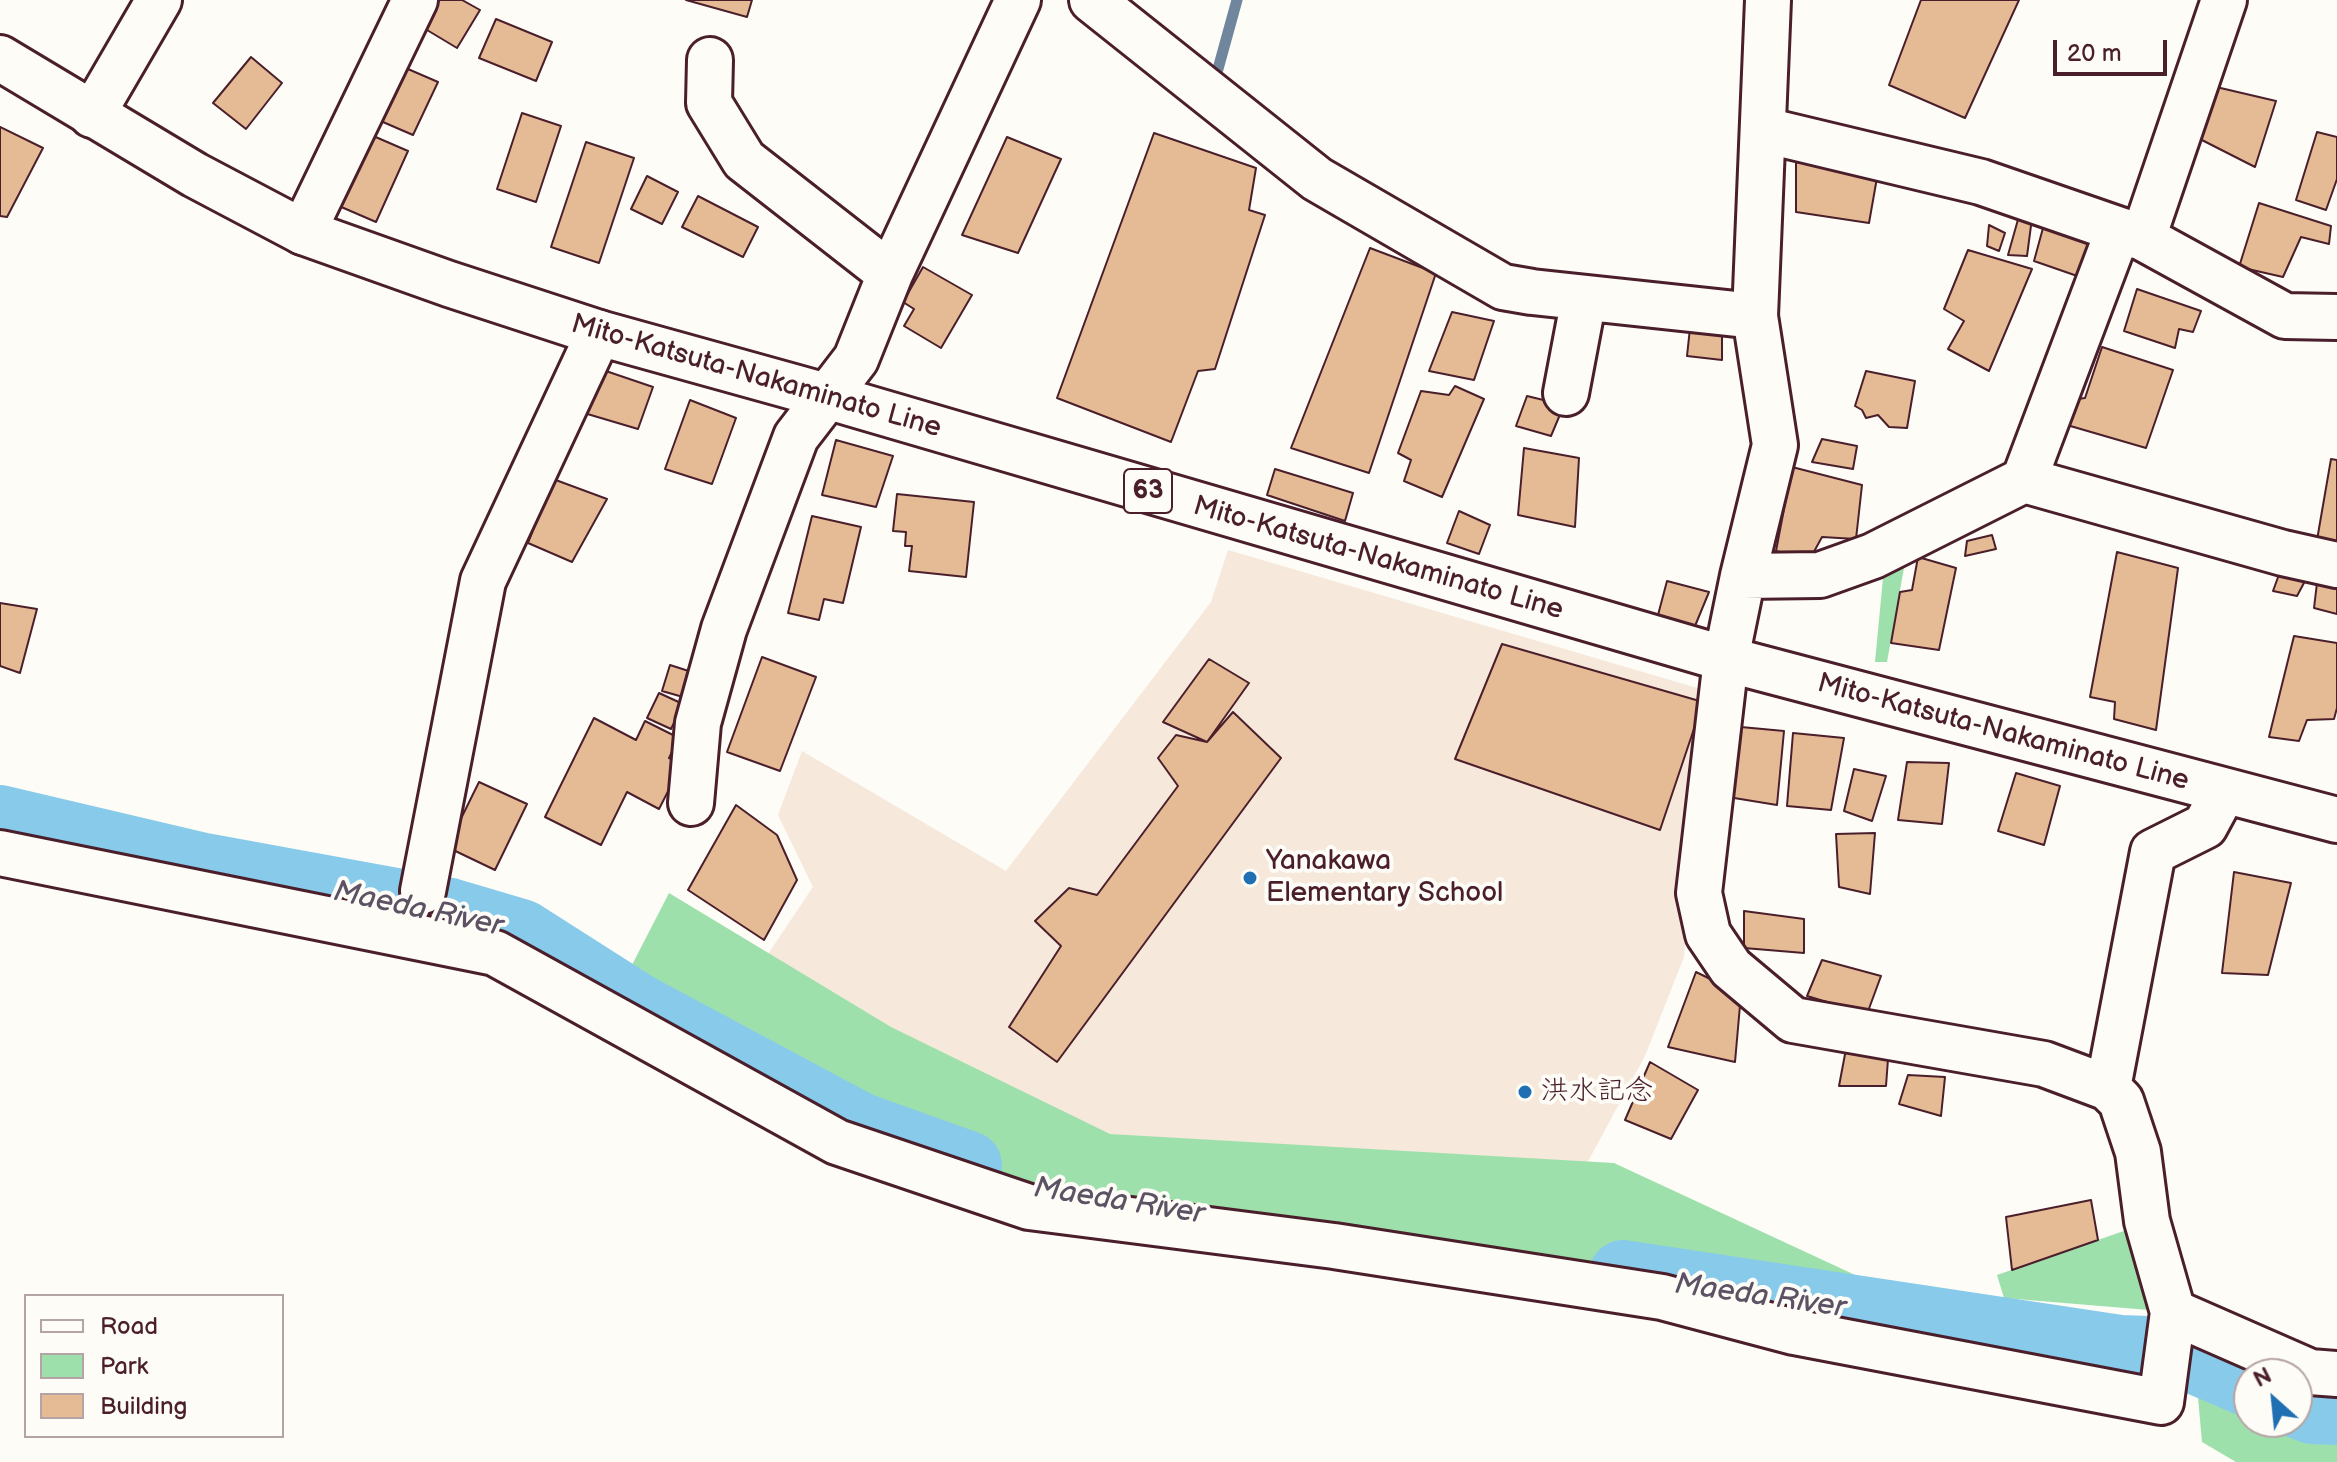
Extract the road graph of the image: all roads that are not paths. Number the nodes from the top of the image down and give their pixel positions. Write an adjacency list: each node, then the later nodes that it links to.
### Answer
1 (159, 0): 9 (street)
2 (415, 0): 11 (street)
3 (1018, 0): 13 (street)
4 (1092, 0): 14 (street)
5 (1768, 0): 10 (street)
6 (2224, 0): 12 (street)
7 (0, 58): 9 (street, Mito-Katsuta-Nakaminato Line / 63)
8 (710, 60): 13 (street)
9 (92, 115): 11 (street, Mito-Katsuta-Nakaminato Line / 63)
10 (1764, 130): 12 (street); 15 (street)
11 (303, 232): 17 (street, Mito-Katsuta-Nakaminato Line / 63)
12 (2131, 235): 16 (street); 20 (street)
13 (890, 274): 19 (street)
14 (1584, 298): 15 (street); 18 (street)
15 (1755, 316): 22 (street)
16 (2337, 317)
17 (599, 333): 19 (street, Mito-Katsuta-Nakaminato Line / 63); 28 (street)
18 (1566, 393)
19 (826, 396): 23 (street, Mito-Katsuta-Nakaminato Line / 63); 25 (street)
20 (2024, 480): 21 (street); 22 (street)
21 (2337, 565)
22 (1743, 576): 23 (street)
23 (1726, 659): 24 (street, Mito-Katsuta-Nakaminato Line / 63); 29 (street)
24 (2224, 791): 26 (street, Mito-Katsuta-Nakaminato Line / 63); 29 (street)
25 (691, 803)
26 (2335, 815)
27 (0, 853): 30 (street)
28 (423, 891)
29 (2108, 1088): 30 (street)
30 (2173, 1312): 31 (street)
31 (2337, 1374)

